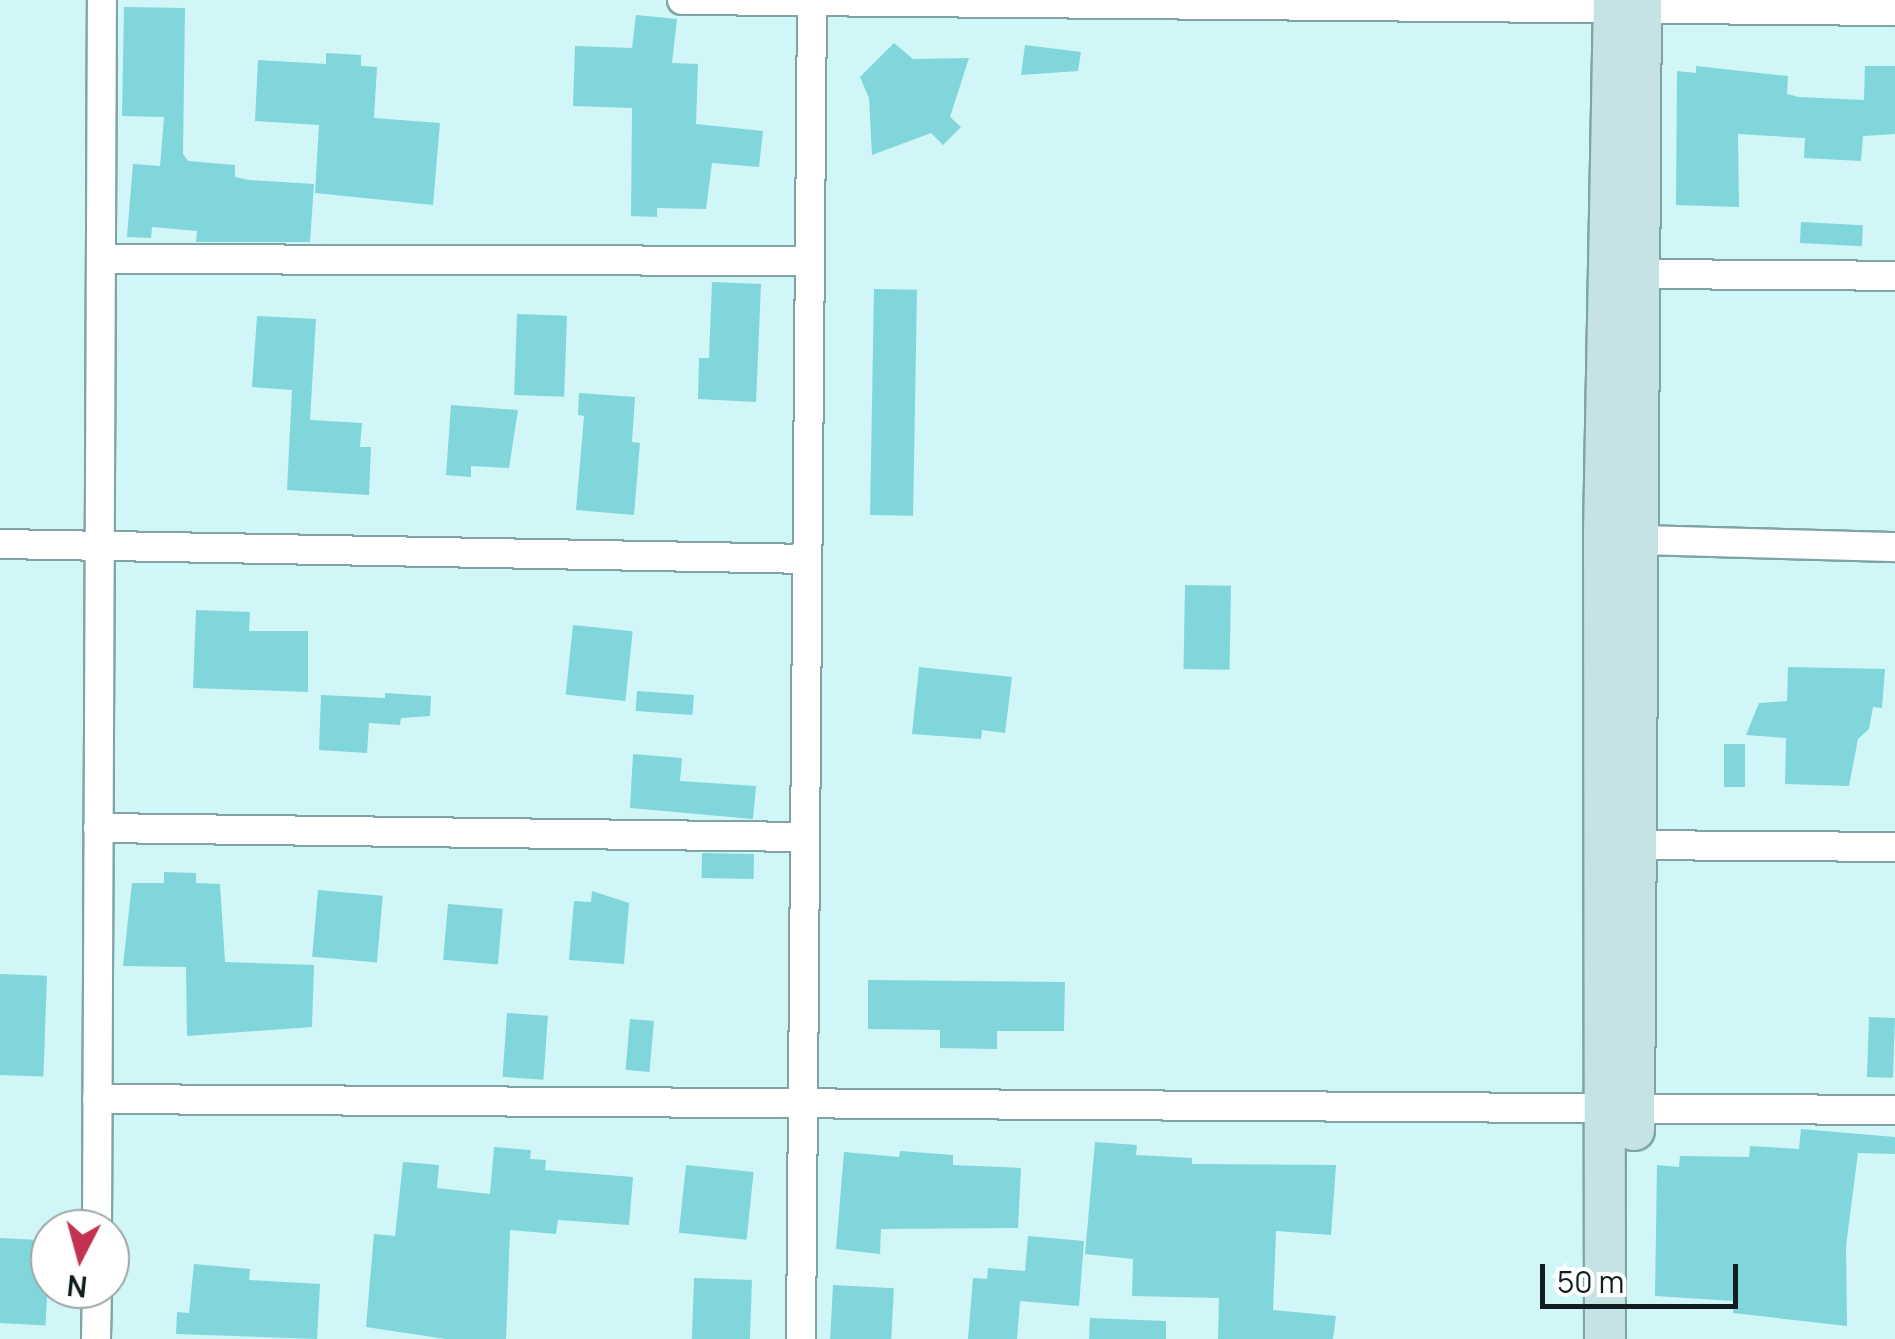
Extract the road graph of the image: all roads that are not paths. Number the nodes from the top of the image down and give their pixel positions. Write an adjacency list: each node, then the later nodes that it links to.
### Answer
1 (102, 0): 6 (street)
2 (682, 0): 3 (street)
3 (812, 1): 4 (street); 7 (street)
4 (1627, 4): 5 (street); 8 (main road); 17 (main road)
5 (1895, 11)
6 (101, 258): 7 (street); 11 (street)
7 (810, 262): 14 (street)
8 (1640, 274): 9 (street); 10 (main road)
9 (1895, 276)
10 (1637, 540): 13 (street); 17 (main road)
11 (100, 543): 12 (street); 14 (street); 15 (street)
12 (0, 544)
13 (1895, 547)
14 (807, 559): 16 (street)
15 (98, 828): 16 (street); 19 (street)
16 (805, 836): 21 (street)
17 (1620, 845): 18 (street); 20 (main road)
18 (1895, 847)
19 (97, 1099): 21 (street); 23 (street)
20 (1620, 1105): 21 (street); 22 (street); 27 (main road); 28 (main road)
21 (802, 1106): 26 (street)
22 (1895, 1110)
23 (97, 1209)
24 (96, 1309): 25 (street)
25 (96, 1339)
26 (801, 1339)
27 (1605, 1339)
28 (1632, 1339)

